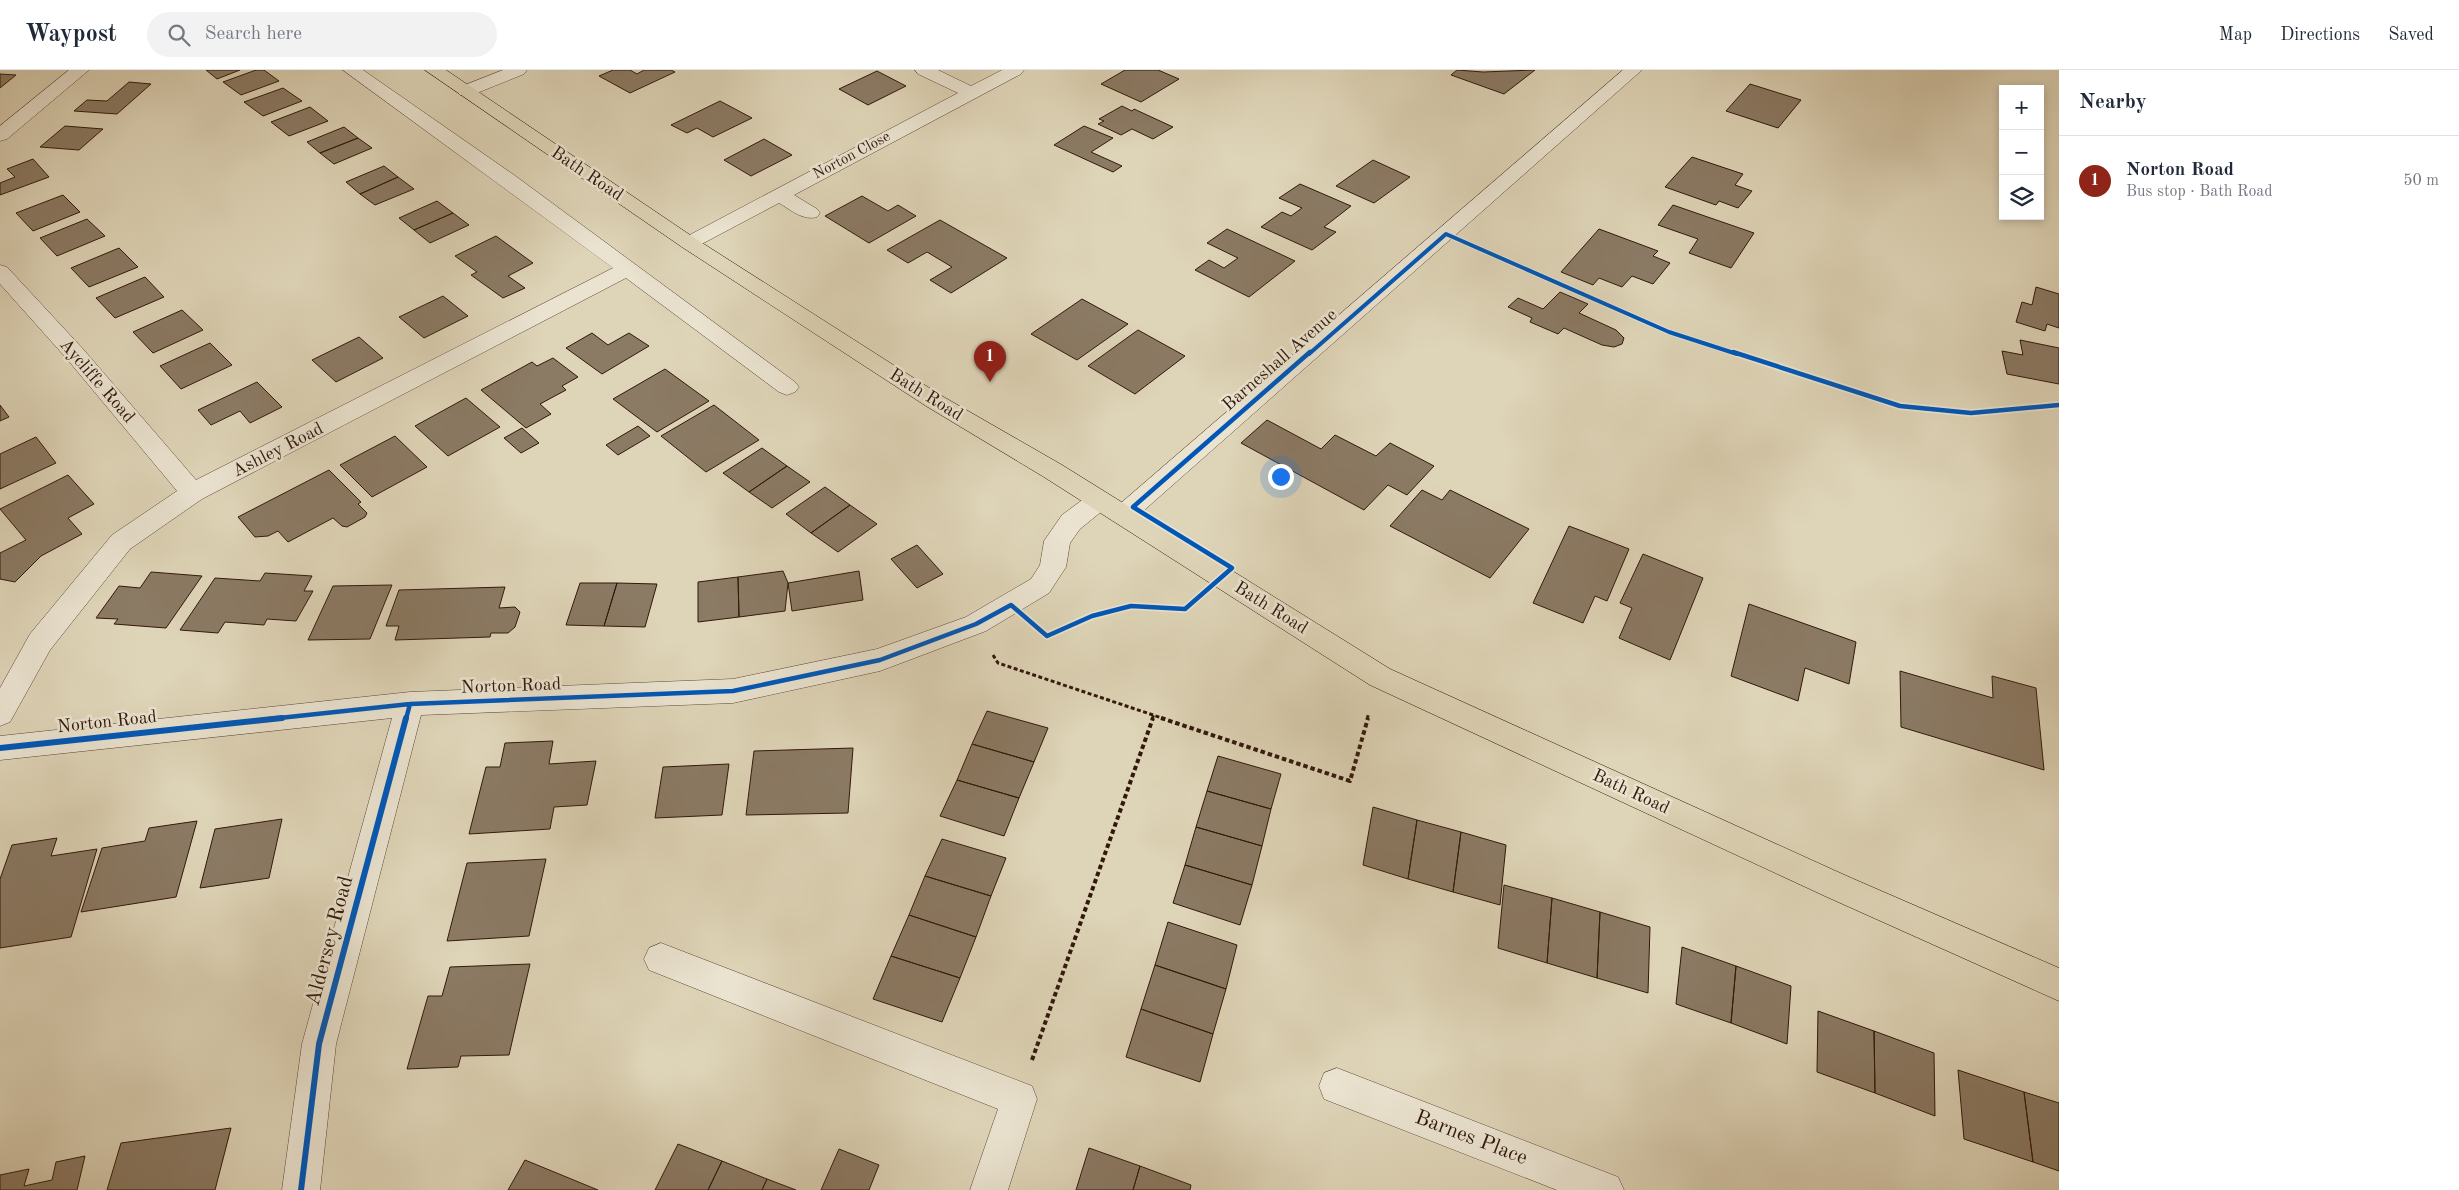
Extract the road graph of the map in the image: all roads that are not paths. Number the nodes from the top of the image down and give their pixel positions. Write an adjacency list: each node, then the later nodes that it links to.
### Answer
1 (80, 70): 10 (street)
2 (352, 70): 14 (street)
3 (434, 70): 8 (main road, Bath Road)
4 (518, 70): 8 (street)
5 (924, 70): 9 (street)
6 (1015, 70): 9 (street, Norton Close)
7 (1633, 70): 19 (street, Barneshall Avenue)
8 (466, 91): 13 (main road, Bath Road)
9 (972, 93): 11 (street, Norton Close)
10 (0, 135)
11 (780, 195): 12 (street); 13 (street, Norton Close)
12 (810, 213)
13 (689, 243): 18 (main road, Bath Road)
14 (627, 269): 16 (street); 17 (street, Ashley Road)
15 (0, 271): 17 (street, Aycliffe Road)
16 (787, 387)
17 (193, 494): 21 (street, Ashley Road)
18 (1098, 501): 19 (main road, Bath Road); 20 (street, Norton Road)
19 (1123, 516): 24 (main road, Bath Road)
20 (410, 704): 22 (street, Norton Road); 26 (street, Aldersey Road)
21 (0, 714)
22 (0, 748)
23 (661, 959): 27 (street)
24 (2059, 985)
25 (1337, 1086): 28 (street, Barnes Place)
26 (301, 1190)
27 (990, 1190)
28 (1605, 1190)

